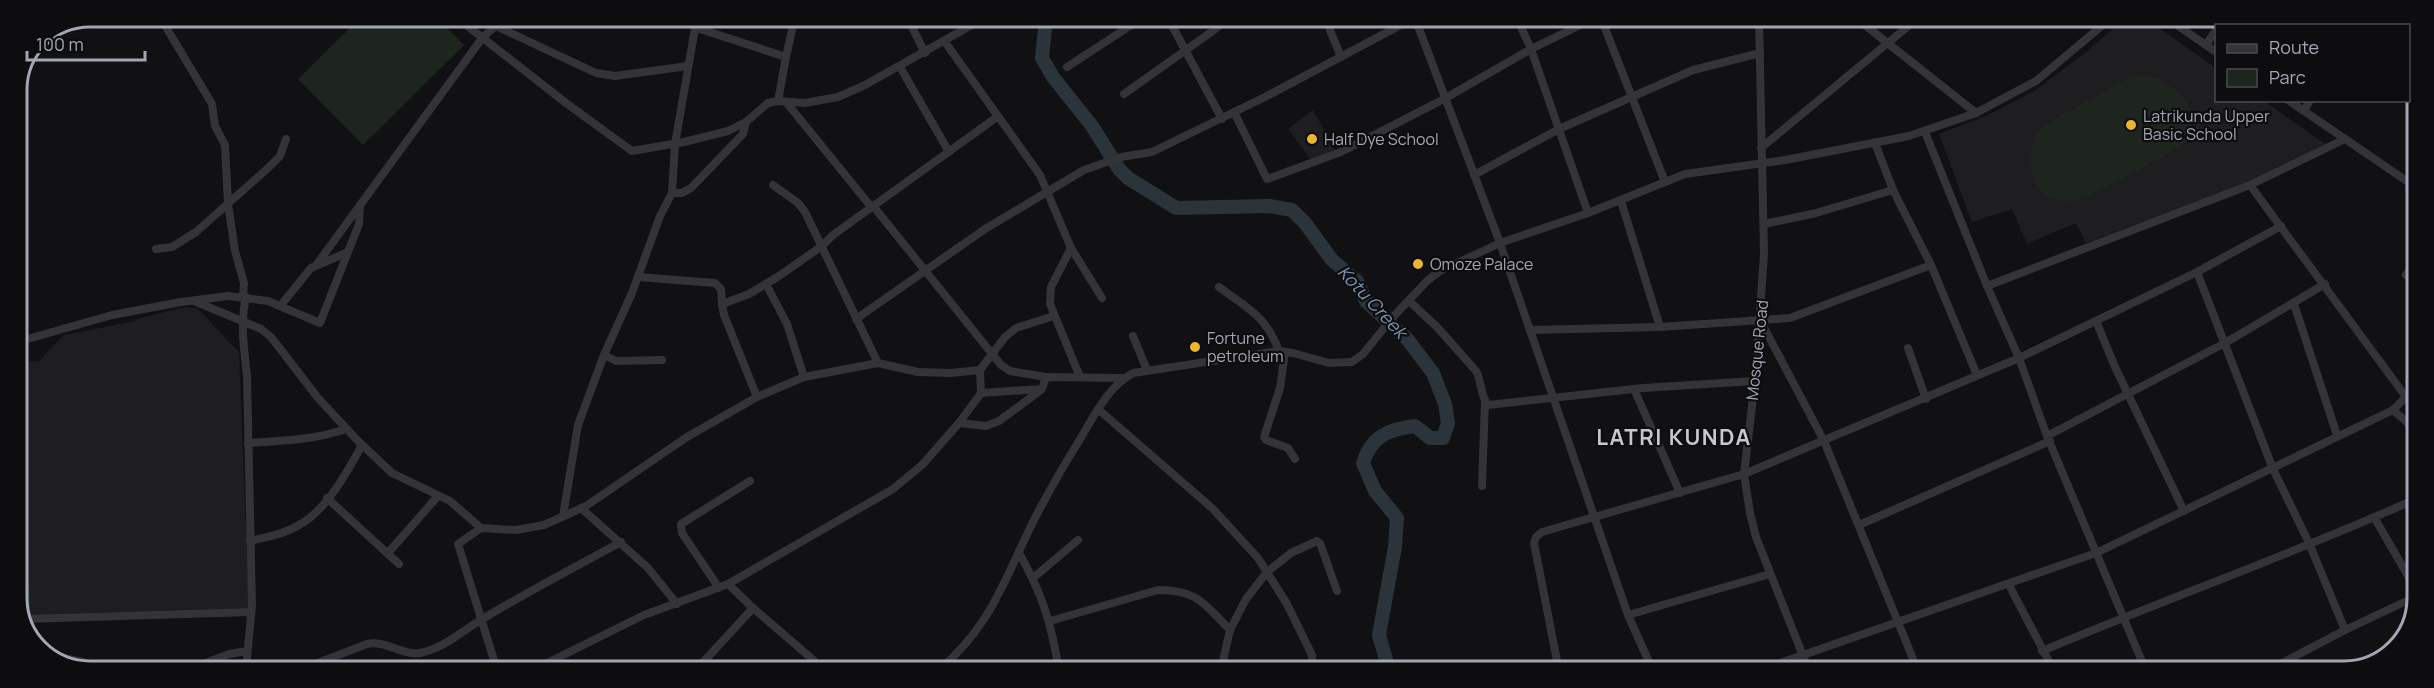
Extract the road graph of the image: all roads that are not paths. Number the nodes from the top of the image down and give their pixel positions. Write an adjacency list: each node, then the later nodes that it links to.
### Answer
1 (166, 27): 68 (street)
2 (470, 27): 24 (street)
3 (490, 27): 24 (street)
4 (506, 27): 35 (street)
5 (694, 27): 33 (street); 35 (street)
6 (793, 27): 33 (street)
7 (912, 27): 31 (street)
8 (966, 27): 25 (street)
9 (1128, 27): 37 (street)
10 (1173, 27): 29 (street)
11 (1217, 27): 29 (street)
12 (1329, 27): 34 (street)
13 (1398, 27): 34 (street)
14 (1418, 27): 40 (street)
15 (1521, 27): 28 (street)
16 (1576, 27): 28 (street)
17 (1604, 27): 39 (street)
18 (1759, 27): 32 (street, Mosque Road)
19 (1868, 27): 26 (street)
20 (1907, 27): 26 (street)
21 (2100, 27): 46 (street)
22 (2180, 27): 27 (street)
23 (2215, 33): 27 (street)
24 (483, 37): 55 (street); 69 (street)
25 (945, 42): 31 (street); 47 (street)
26 (1888, 43): 46 (street); 56 (street)
27 (2206, 45): 30 (street)
28 (1531, 49): 40 (street); 50 (street)
29 (1186, 51): 38 (street); 48 (street)
30 (2215, 51)
31 (925, 53): 36 (street)
32 (1760, 53): 39 (street); 56 (street, Mosque Road)
33 (786, 57): 41 (street)
34 (1341, 57): 45 (street)
35 (688, 66): 55 (street)
36 (900, 67): 41 (street); 57 (street)
37 (1066, 67)
38 (1124, 94)
39 (1631, 97): 50 (street); 61 (street)
40 (1444, 99): 45 (street); 59 (street)
41 (782, 101): 49 (street); 70 (street)
42 (2291, 102): 44 (street)
43 (2309, 102): 44 (street)
44 (2304, 111): 53 (street)
45 (1234, 112): 48 (street)
46 (1976, 113): 51 (street)
47 (997, 117): 57 (street); 65 (street)
48 (1222, 119): 65 (street)
49 (746, 122): 55 (street); 66 (street)
50 (1559, 129): 59 (street); 71 (street)
51 (1925, 132): 54 (street); 86 (street)
52 (286, 139): 68 (street)
53 (2345, 140): 60 (street); 63 (street)
54 (1875, 143): 58 (street); 64 (street)
55 (675, 144): 66 (street)
56 (1761, 148): 58 (street, Mosque Road)
57 (949, 152): 70 (street)
58 (1762, 163): 61 (street); 72 (street, Mosque Road)
59 (1474, 175): 74 (street)
60 (2407, 181)
61 (1665, 182): 67 (street)
62 (773, 185): 75 (street)
63 (2250, 185): 73 (street); 86 (street)
64 (1893, 190): 72 (street); 80 (street)
65 (1047, 192): 77 (street); 81 (street)
66 (672, 193): 83 (street)
67 (1621, 201): 71 (street); 100 (street)
68 (228, 204): 76 (street); 88 (street)
69 (360, 205): 78 (street); 79 (street)
70 (874, 207): 75 (street); 81 (street)
71 (1588, 213): 74 (street)
72 (1764, 224): 97 (street, Mosque Road)
73 (2281, 226): 82 (street); 85 (street)
74 (1500, 243): 91 (street); 101 (street)
75 (822, 246): 84 (street); 96 (street)
76 (156, 249)
77 (1071, 249): 89 (street); 95 (street)
78 (346, 253): 79 (street); 94 (street)
79 (317, 264): 94 (street)
80 (1931, 266): 97 (street); 114 (street)
81 (927, 271): 96 (street); 108 (street)
82 (2197, 272): 98 (street); 104 (street)
83 (638, 277): 92 (street); 107 (street)
84 (766, 284): 92 (street); 116 (street)
85 (2325, 284): 93 (street); 125 (street)
86 (1987, 286): 109 (street)
87 (1220, 287): 106 (street)
88 (244, 297): 90 (street); 94 (street); 99 (street)
89 (1102, 298)
90 (195, 301): 99 (street); 103 (street)
91 (1409, 301): 106 (street); 128 (street)
92 (722, 304): 124 (street)
93 (2294, 304): 104 (street); 134 (street)
94 (281, 305)
95 (1054, 316): 108 (street); 117 (street)
96 (856, 319): 111 (street)
97 (1760, 320): 100 (street); 119 (street, Mosque Road); 136 (street)
98 (2096, 321): 109 (street); 123 (street)
99 (244, 322): 133 (street); 137 (street)
100 (1660, 327): 101 (street)
101 (1530, 330): 126 (street)
102 (1133, 336): 113 (street)
103 (27, 339)
104 (2225, 343): 123 (street); 140 (street)
105 (1908, 348): 127 (street)
106 (1282, 351): 113 (street); 139 (street)
107 (604, 355): 110 (street); 150 (street)
108 (993, 355): 112 (street); 115 (street)
109 (2019, 358): 114 (street); 135 (street)
110 (662, 360)
111 (878, 363): 112 (street); 116 (street)
112 (980, 370): 122 (street)
113 (1147, 370): 118 (street)
114 (1977, 375): 127 (street)
115 (1046, 376): 117 (street); 120 (street)
116 (804, 377): 124 (street)
117 (1080, 377): 118 (street)
118 (1123, 378): 129 (street)
119 (1755, 381): 121 (street); 141 (street, Mosque Road)
120 (1042, 389): 122 (street); 132 (street)
121 (1634, 389): 126 (street); 144 (street)
122 (981, 393): 132 (street)
123 (2129, 393): 135 (street); 149 (street)
124 (757, 397): 148 (street)
125 (2406, 397): 130 (street)
126 (1554, 398): 128 (street); 151 (street)
127 (1926, 399): 136 (street)
128 (1485, 402): 143 (street)
129 (1098, 409): 160 (street); 163 (street)
130 (2393, 410): 131 (street); 134 (street)
131 (2407, 422)
132 (959, 423): 167 (street)
133 (346, 429): 137 (street); 138 (street)
134 (2337, 435): 140 (street)
135 (2048, 439): 153 (street); 161 (street)
136 (1824, 441): 141 (street); 153 (street)
137 (248, 443): 156 (street)
138 (362, 445): 145 (street); 146 (street)
139 (1295, 459)
140 (2273, 469): 149 (street); 158 (street)
141 (1744, 474): 144 (street); 164 (street, Mosque Road)
142 (750, 481): 169 (street)
143 (1482, 486)
144 (1680, 493): 151 (street)
145 (438, 495): 154 (street); 159 (street)
146 (327, 498): 156 (street); 159 (street)
147 (2407, 503): 152 (street)
148 (581, 508): 150 (street); 157 (street)
149 (2184, 511): 161 (street)
150 (563, 516): 154 (street)
151 (1595, 516): 175 (street); 197 (street)
152 (2374, 517): 158 (street); 165 (street)
153 (1859, 525): 180 (street)
154 (481, 528): 178 (street)
155 (1078, 540): 166 (street)
156 (250, 541): 174 (street)
157 (621, 542): 172 (street); 178 (street)
158 (2309, 543): 176 (street); 182 (street)
159 (388, 553): 162 (street)
160 (1019, 553): 166 (street); 193 (street)
161 (2096, 553): 168 (street); 176 (street)
162 (399, 564)
163 (1268, 572): 170 (street); 181 (street); 196 (street)
164 (1770, 574): 175 (street); 185 (street, Mosque Road)
165 (2407, 574)
166 (1033, 578): 179 (street)
167 (728, 584): 169 (street); 173 (street)
168 (2009, 585): 180 (street); 184 (street)
169 (719, 588): 172 (street)
170 (1337, 591)
171 (2407, 601): 182 (street)
172 (677, 604): 190 (street)
173 (753, 608): 191 (street); 192 (street)
174 (251, 612): 177 (street); 183 (street)
175 (1628, 615): 198 (street)
176 (2123, 617): 184 (street); 203 (street)
177 (31, 619)
178 (482, 619): 188 (street); 189 (street)
179 (1050, 621): 181 (street); 194 (street)
180 (1898, 622): 185 (street); 201 (street)
181 (1230, 630): 195 (street)
182 (2345, 630): 204 (street)
183 (247, 651): 186 (street); 187 (street)
184 (2042, 651): 202 (street)
185 (1802, 654): 199 (street); 200 (street, Mosque Road)
186 (211, 661)
187 (246, 661)
188 (334, 661)
189 (495, 661)
190 (556, 661)
191 (704, 661)
192 (815, 661)
193 (948, 661)
194 (1057, 661)
195 (1223, 661)
196 (1312, 661)
197 (1557, 661)
198 (1649, 661)
199 (1783, 661)
200 (1805, 661)
201 (1914, 661)
202 (2048, 661)
203 (2142, 661)
204 (2286, 661)

